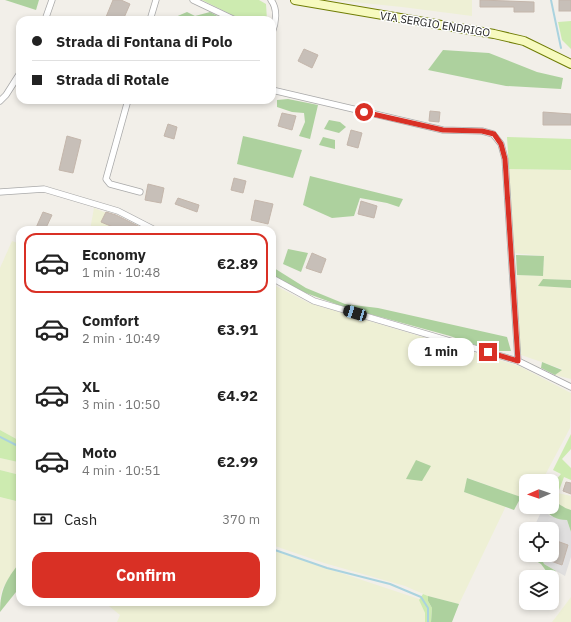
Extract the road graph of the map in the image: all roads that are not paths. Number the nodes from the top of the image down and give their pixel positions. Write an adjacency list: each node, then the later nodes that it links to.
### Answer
1 (52, 0): 6 (street)
2 (156, 0): 7 (street)
3 (193, 0): 8 (street)
4 (271, 0): 9 (street)
5 (295, 0): 10 (street, VIA SERGIO ENDRIGO)
6 (46, 16)
7 (151, 16)
8 (227, 16)
9 (275, 16)
10 (571, 64)
11 (16, 79): 13 (street)
12 (276, 91): 19 (street)
13 (0, 101)
14 (127, 104): 16 (street)
15 (0, 192): 17 (street)
16 (140, 192)
17 (147, 226)
18 (276, 280): 19 (street)
19 (518, 361): 20 (street)
20 (571, 387)

